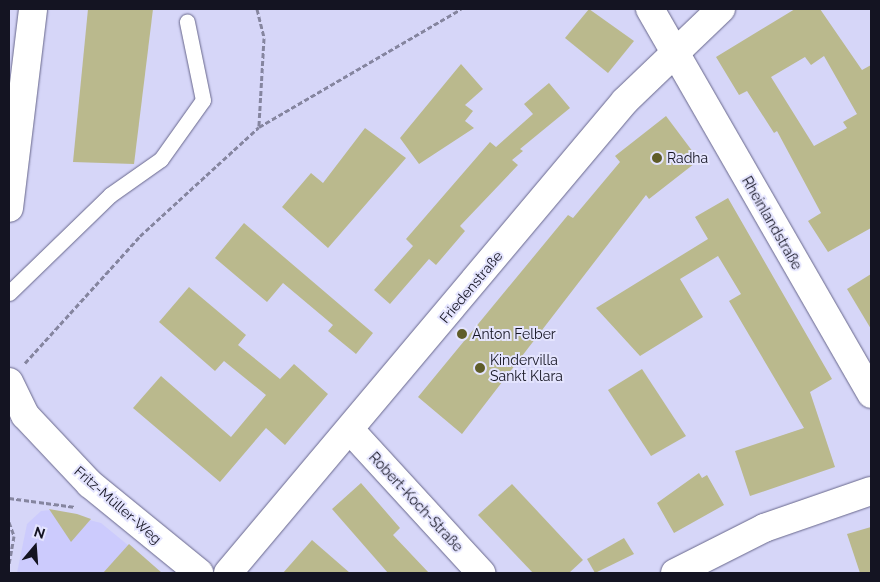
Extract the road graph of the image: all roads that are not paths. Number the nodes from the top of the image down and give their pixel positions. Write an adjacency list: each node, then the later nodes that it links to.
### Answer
1 (33, 9): 6 (street)
2 (650, 9): 5 (street, Rheinlandstraße)
3 (721, 9): 5 (street, Friedenstraße)
4 (187, 22): 7 (lane)
5 (672, 52): 9 (street, Rheinlandstraße); 10 (street, Friedenstraße)
6 (9, 208)
7 (9, 293)
8 (9, 382): 12 (street, Fritz-Müller-Weg)
9 (871, 394)
10 (351, 431): 13 (street, Friedenstraße); 14 (street, Robert-Koch-Straße)
11 (871, 491): 15 (street)
12 (199, 573)
13 (228, 573)
14 (481, 573)
15 (675, 573)

